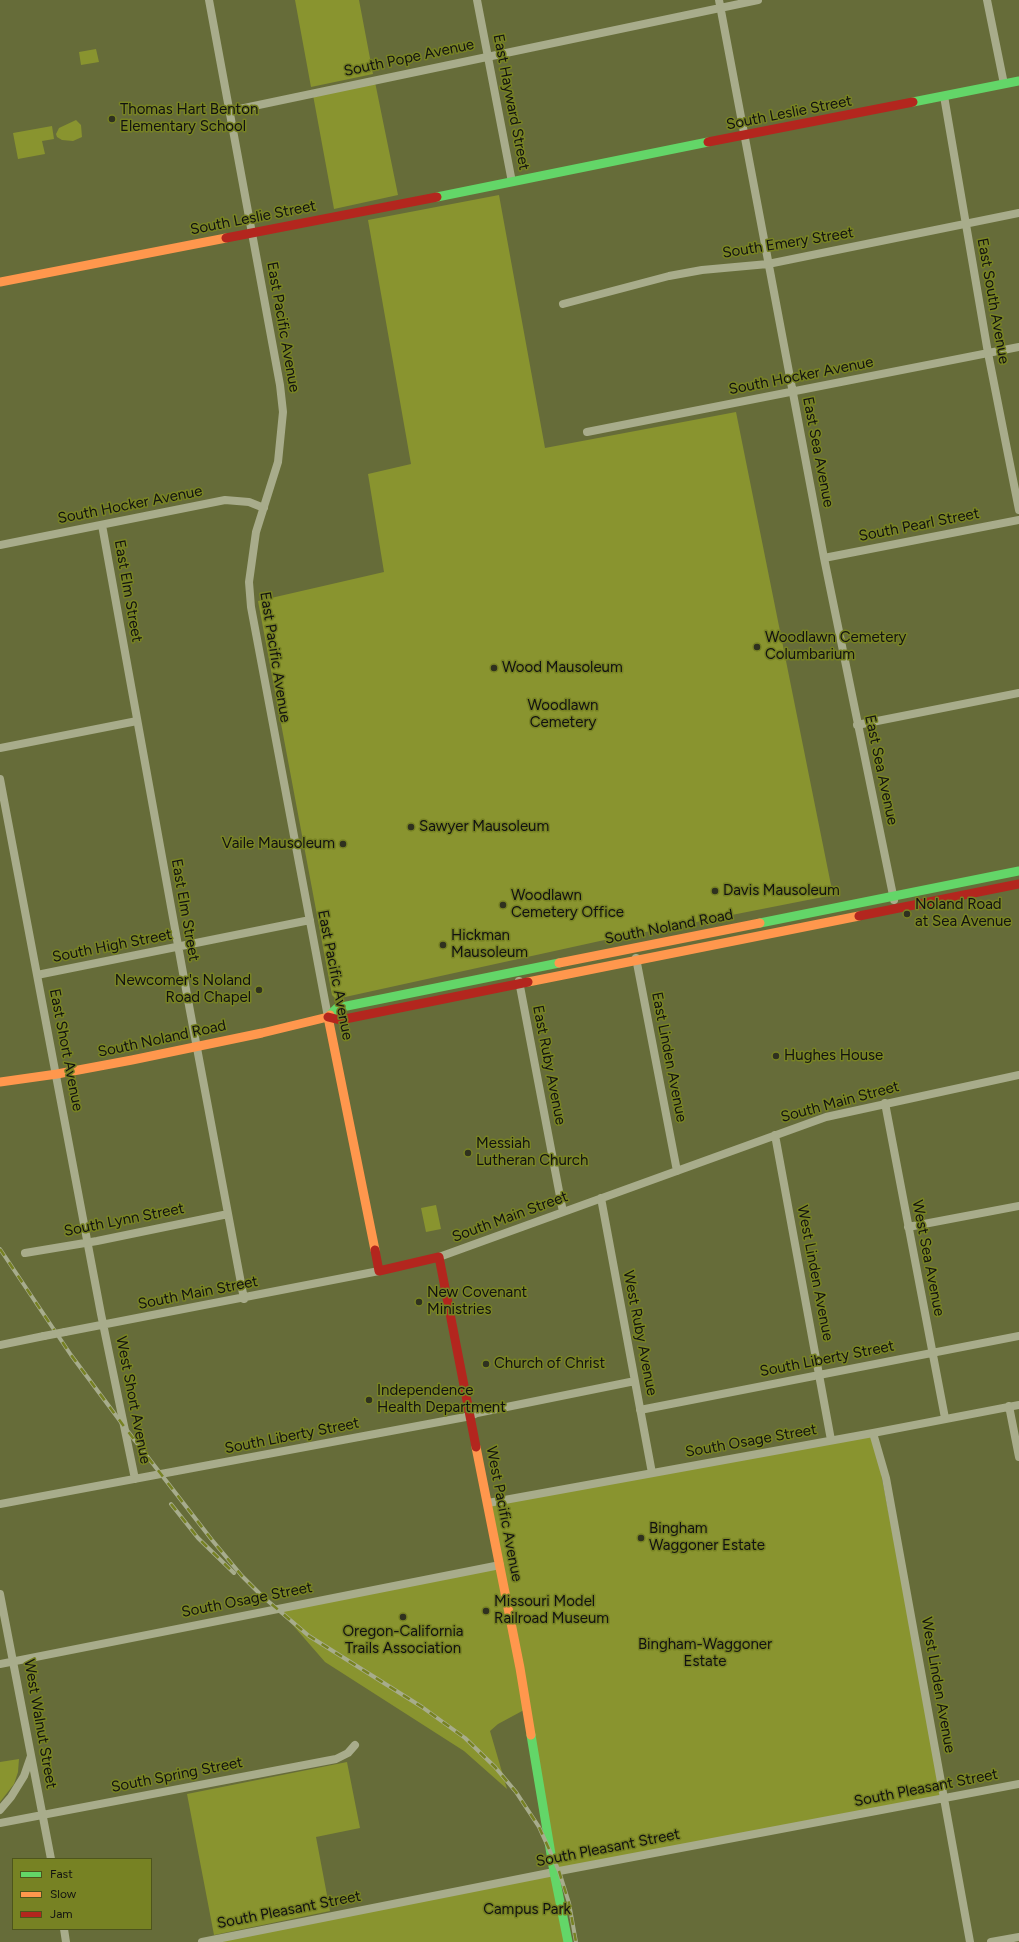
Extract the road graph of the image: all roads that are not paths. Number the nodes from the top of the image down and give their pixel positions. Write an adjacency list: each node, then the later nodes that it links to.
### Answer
1 (209, 0): 10 (street, East Pacific Avenue)
2 (477, 0): 6 (street, East Hayward Street)
3 (758, 0): 5 (street, South Pope Avenue)
4 (987, 0): 8 (street)
5 (720, 4): 6 (street, South Pope Avenue); 11 (street, East Sea Avenue)
6 (487, 56): 10 (street, South Pope Avenue); 13 (street, East Hayward Street)
7 (1019, 81): 8 (street, South Leslie Street)
8 (1004, 84): 9 (street, South Leslie Street)
9 (944, 96): 11 (street, South Leslie Street); 15 (street, East South Avenue)
10 (230, 111): 16 (street, East Pacific Avenue)
11 (744, 136): 12 (street, South Leslie Street); 17 (street, East Sea Avenue)
12 (563, 171): 13 (street, East Hayward Street)
13 (512, 182): 16 (street, South Leslie Street)
14 (1019, 213): 15 (street, South Emery Street)
15 (966, 224): 17 (street, South Emery Street); 21 (street, East South Avenue)
16 (252, 232): 18 (street, South Leslie Street); 24 (street, East Pacific Avenue)
17 (768, 264): 19 (street, South Emery Street); 22 (street, East Sea Avenue)
18 (0, 282)
19 (563, 304)
20 (1019, 347): 21 (street, South Hocker Avenue)
21 (988, 353): 22 (street, South Hocker Avenue); 25 (street, East South Avenue)
22 (792, 393): 23 (street, South Hocker Avenue); 29 (street, East Sea Avenue)
23 (587, 432)
24 (264, 508): 27 (street, South Hocker Avenue); 39 (street, East Pacific Avenue)
25 (1019, 510)
26 (1019, 520): 29 (street, South Pearl Street)
27 (102, 525): 28 (street, South Hocker Avenue); 31 (street, East Elm Street)
28 (0, 545)
29 (824, 558): 32 (street, East Sea Avenue)
30 (1019, 693): 32 (street)
31 (136, 721): 33 (street); 40 (street, East Elm Street)
32 (857, 725): 37 (street, East Sea Avenue)
33 (0, 748)
34 (0, 779): 44 (street, East Short Avenue)
35 (1019, 871): 37 (street, South Noland Road)
36 (1019, 884): 38 (street, South Noland Road)
37 (893, 896): 38 (street, East Sea Avenue); 41 (street, South Noland Road)
38 (896, 909): 42 (street, South Noland Road)
39 (310, 920): 40 (street, South High Street); 46 (street, East Pacific Avenue)
40 (178, 947): 44 (street, South High Street); 47 (street, East Elm Street)
41 (635, 948): 42 (street, East Linden Avenue); 43 (street, South Noland Road)
42 (637, 961): 45 (street, South Noland Road); 53 (street, East Linden Avenue)
43 (517, 970): 45 (street, East Ruby Avenue); 46 (street, South Noland Road)
44 (36, 975): 48 (street, East Short Avenue)
45 (520, 985): 46 (street, South Noland Road); 56 (street, East Ruby Avenue)
46 (328, 1017): 47 (street, South Noland Road); 62 (street, East Pacific Avenue)
47 (196, 1046): 48 (street, South Noland Road); 57 (street, East Elm Street)
48 (57, 1074): 50 (street, South Noland Road); 59 (street, East Short Avenue)
49 (1019, 1075): 51 (street, South Main Street)
50 (0, 1082)
51 (885, 1103): 52 (street, South Main Street); 58 (street, West Sea Avenue)
52 (775, 1135): 53 (street, South Main Street); 68 (street, West Linden Avenue)
53 (677, 1171): 54 (street, South Main Street)
54 (601, 1198): 56 (street, South Main Street); 69 (street, West Ruby Avenue)
55 (1019, 1206): 58 (street)
56 (563, 1212): 61 (street, South Main Street)
57 (228, 1214): 59 (street, South Lynn Street); 63 (street, East Elm Street)
58 (908, 1227): 67 (street, West Sea Avenue)
59 (88, 1242): 60 (street, South Lynn Street); 64 (street, East Short Avenue)
60 (25, 1253)
61 (439, 1257): 62 (street, South Main Street); 73 (street, West Pacific Avenue)
62 (379, 1271): 63 (street, South Main Street)
63 (244, 1298): 64 (street, South Main Street)
64 (103, 1326): 66 (street, South Main Street, bridge); 79 (street, West Short Avenue)
65 (1019, 1336): 67 (street, South Liberty Street)
66 (0, 1344)
67 (932, 1354): 68 (street, South Liberty Street); 74 (street, West Sea Avenue)
68 (820, 1375): 72 (street, South Liberty Street); 76 (street, West Linden Avenue)
69 (635, 1381): 72 (street, West Ruby Avenue); 73 (street, South Liberty Street)
70 (1019, 1405): 71 (street, South Osage Street)
71 (1009, 1406): 74 (street, South Osage Street); 77 (street)
72 (640, 1410): 78 (street, West Ruby Avenue)
73 (471, 1416): 79 (street, South Liberty Street); 80 (street, West Pacific Avenue)
74 (945, 1418): 75 (street, South Osage Street)
75 (873, 1433): 76 (street, South Osage Street); 89 (street, West Linden Avenue)
76 (831, 1440): 78 (street, South Osage Street)
77 (1019, 1457)
78 (652, 1472): 80 (street, South Osage Street)
79 (135, 1480): 81 (street, South Liberty Street)
80 (488, 1503): 82 (street, West Pacific Avenue)
81 (0, 1504)
82 (500, 1566): 84 (street, South Osage Street); 94 (street, West Pacific Avenue)
83 (0, 1594): 84 (street, West Walnut Street)
84 (14, 1661): 85 (street, South Osage Street); 87 (street, West Walnut Street)
85 (0, 1664)
86 (355, 1745): 91 (street, South Spring Street)
87 (31, 1756): 90 (street); 91 (street, West Walnut Street)
88 (1019, 1784): 89 (street, South Pleasant Street)
89 (945, 1799): 94 (street, South Pleasant Street); 100 (street, West Linden Avenue)
90 (0, 1810)
91 (43, 1815): 92 (street, South Spring Street); 93 (street, West Walnut Street)
92 (0, 1824)
93 (51, 1858)
94 (554, 1872): 98 (street, South Pleasant Street); 99 (street, West Pacific Avenue)
95 (64, 1930): 97 (street)
96 (1019, 1937): 101 (street)
97 (66, 1942)
98 (202, 1942)
99 (568, 1942)
100 (970, 1942)
101 (991, 1942)

